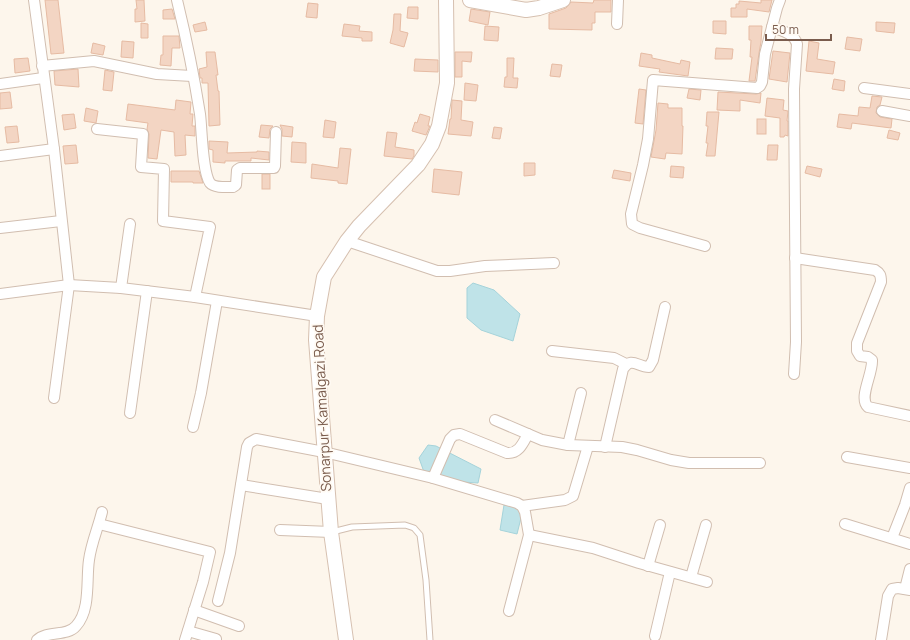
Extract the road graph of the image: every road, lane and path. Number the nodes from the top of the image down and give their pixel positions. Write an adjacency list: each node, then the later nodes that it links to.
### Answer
1 (34, 0): 11 (street)
2 (177, 0): 12 (street)
3 (446, 0): 4 (main road); 26 (main road, Sonarpur-Kamalgazi Road)
4 (450, 0)
5 (470, 0): 6 (main road)
6 (563, 0)
7 (618, 0): 9 (street)
8 (780, 0): 10 (street)
9 (617, 24)
10 (772, 27): 27 (street); 28 (street)
11 (42, 66): 12 (street); 13 (street)
12 (192, 76): 20 (street)
13 (43, 78): 14 (street); 21 (street)
14 (0, 84)
15 (864, 88): 16 (street)
16 (910, 94)
17 (882, 111): 18 (street)
18 (910, 116)
19 (97, 129): 34 (street)
20 (276, 132)
21 (54, 149): 22 (street); 23 (street)
22 (0, 156)
23 (62, 221): 25 (street); 30 (street)
24 (130, 224): 31 (street)
25 (0, 228)
26 (347, 241): 29 (street); 37 (main road, Sonarpur-Kamalgazi Road)
27 (705, 246)
28 (795, 258): 40 (street); 44 (street)
29 (554, 263)
30 (69, 285): 31 (street); 33 (street); 42 (street)
31 (121, 288): 32 (street)
32 (147, 291): 34 (street); 43 (street)
33 (0, 295)
34 (195, 297): 35 (street)
35 (217, 301): 37 (street); 46 (street)
36 (665, 308): 39 (street)
37 (317, 316): 51 (main road, Sonarpur-Kamalgazi Road)
38 (552, 351): 39 (street)
39 (626, 364): 50 (street)
40 (794, 374)
41 (581, 393): 48 (street)
42 (54, 398)
43 (130, 413)
44 (910, 416)
45 (495, 420): 47 (street)
46 (193, 427)
47 (528, 434): 48 (street); 55 (street)
48 (568, 445): 49 (street)
49 (588, 446): 50 (street); 59 (street)
50 (605, 447): 53 (street)
51 (324, 452): 55 (street); 56 (street); 58 (main road, Sonarpur-Kamalgazi Road)
52 (847, 457): 54 (street)
53 (760, 463)
54 (910, 468)
55 (432, 478): 59 (street)
56 (241, 485): 58 (street); 76 (street)
57 (910, 488): 68 (street)
58 (328, 499): 66 (main road, Sonarpur-Kamalgazi Road)
59 (522, 506): 67 (street)
60 (102, 512): 61 (street)
61 (99, 524): 77 (street); 82 (street)
62 (845, 524): 68 (street)
63 (706, 525): 73 (street)
64 (660, 526): 70 (street)
65 (280, 530): 66 (street)
66 (331, 532): 84 (main road, Sonarpur-Kamalgazi Road); 85 (lane)
67 (529, 535): 70 (street); 78 (street)
68 (892, 538): 69 (street)
69 (910, 544)
70 (648, 566): 72 (street)
71 (910, 569): 75 (street)
72 (670, 572): 73 (street); 81 (street)
73 (691, 577): 74 (street)
74 (707, 582)
75 (908, 590): 86 (street)
76 (218, 600)
77 (194, 610): 79 (street); 80 (street)
78 (509, 611)
79 (239, 626)
80 (186, 635): 83 (street)
81 (655, 636)
82 (37, 640)
83 (216, 640)
84 (346, 640)
85 (430, 640)
86 (881, 640)

